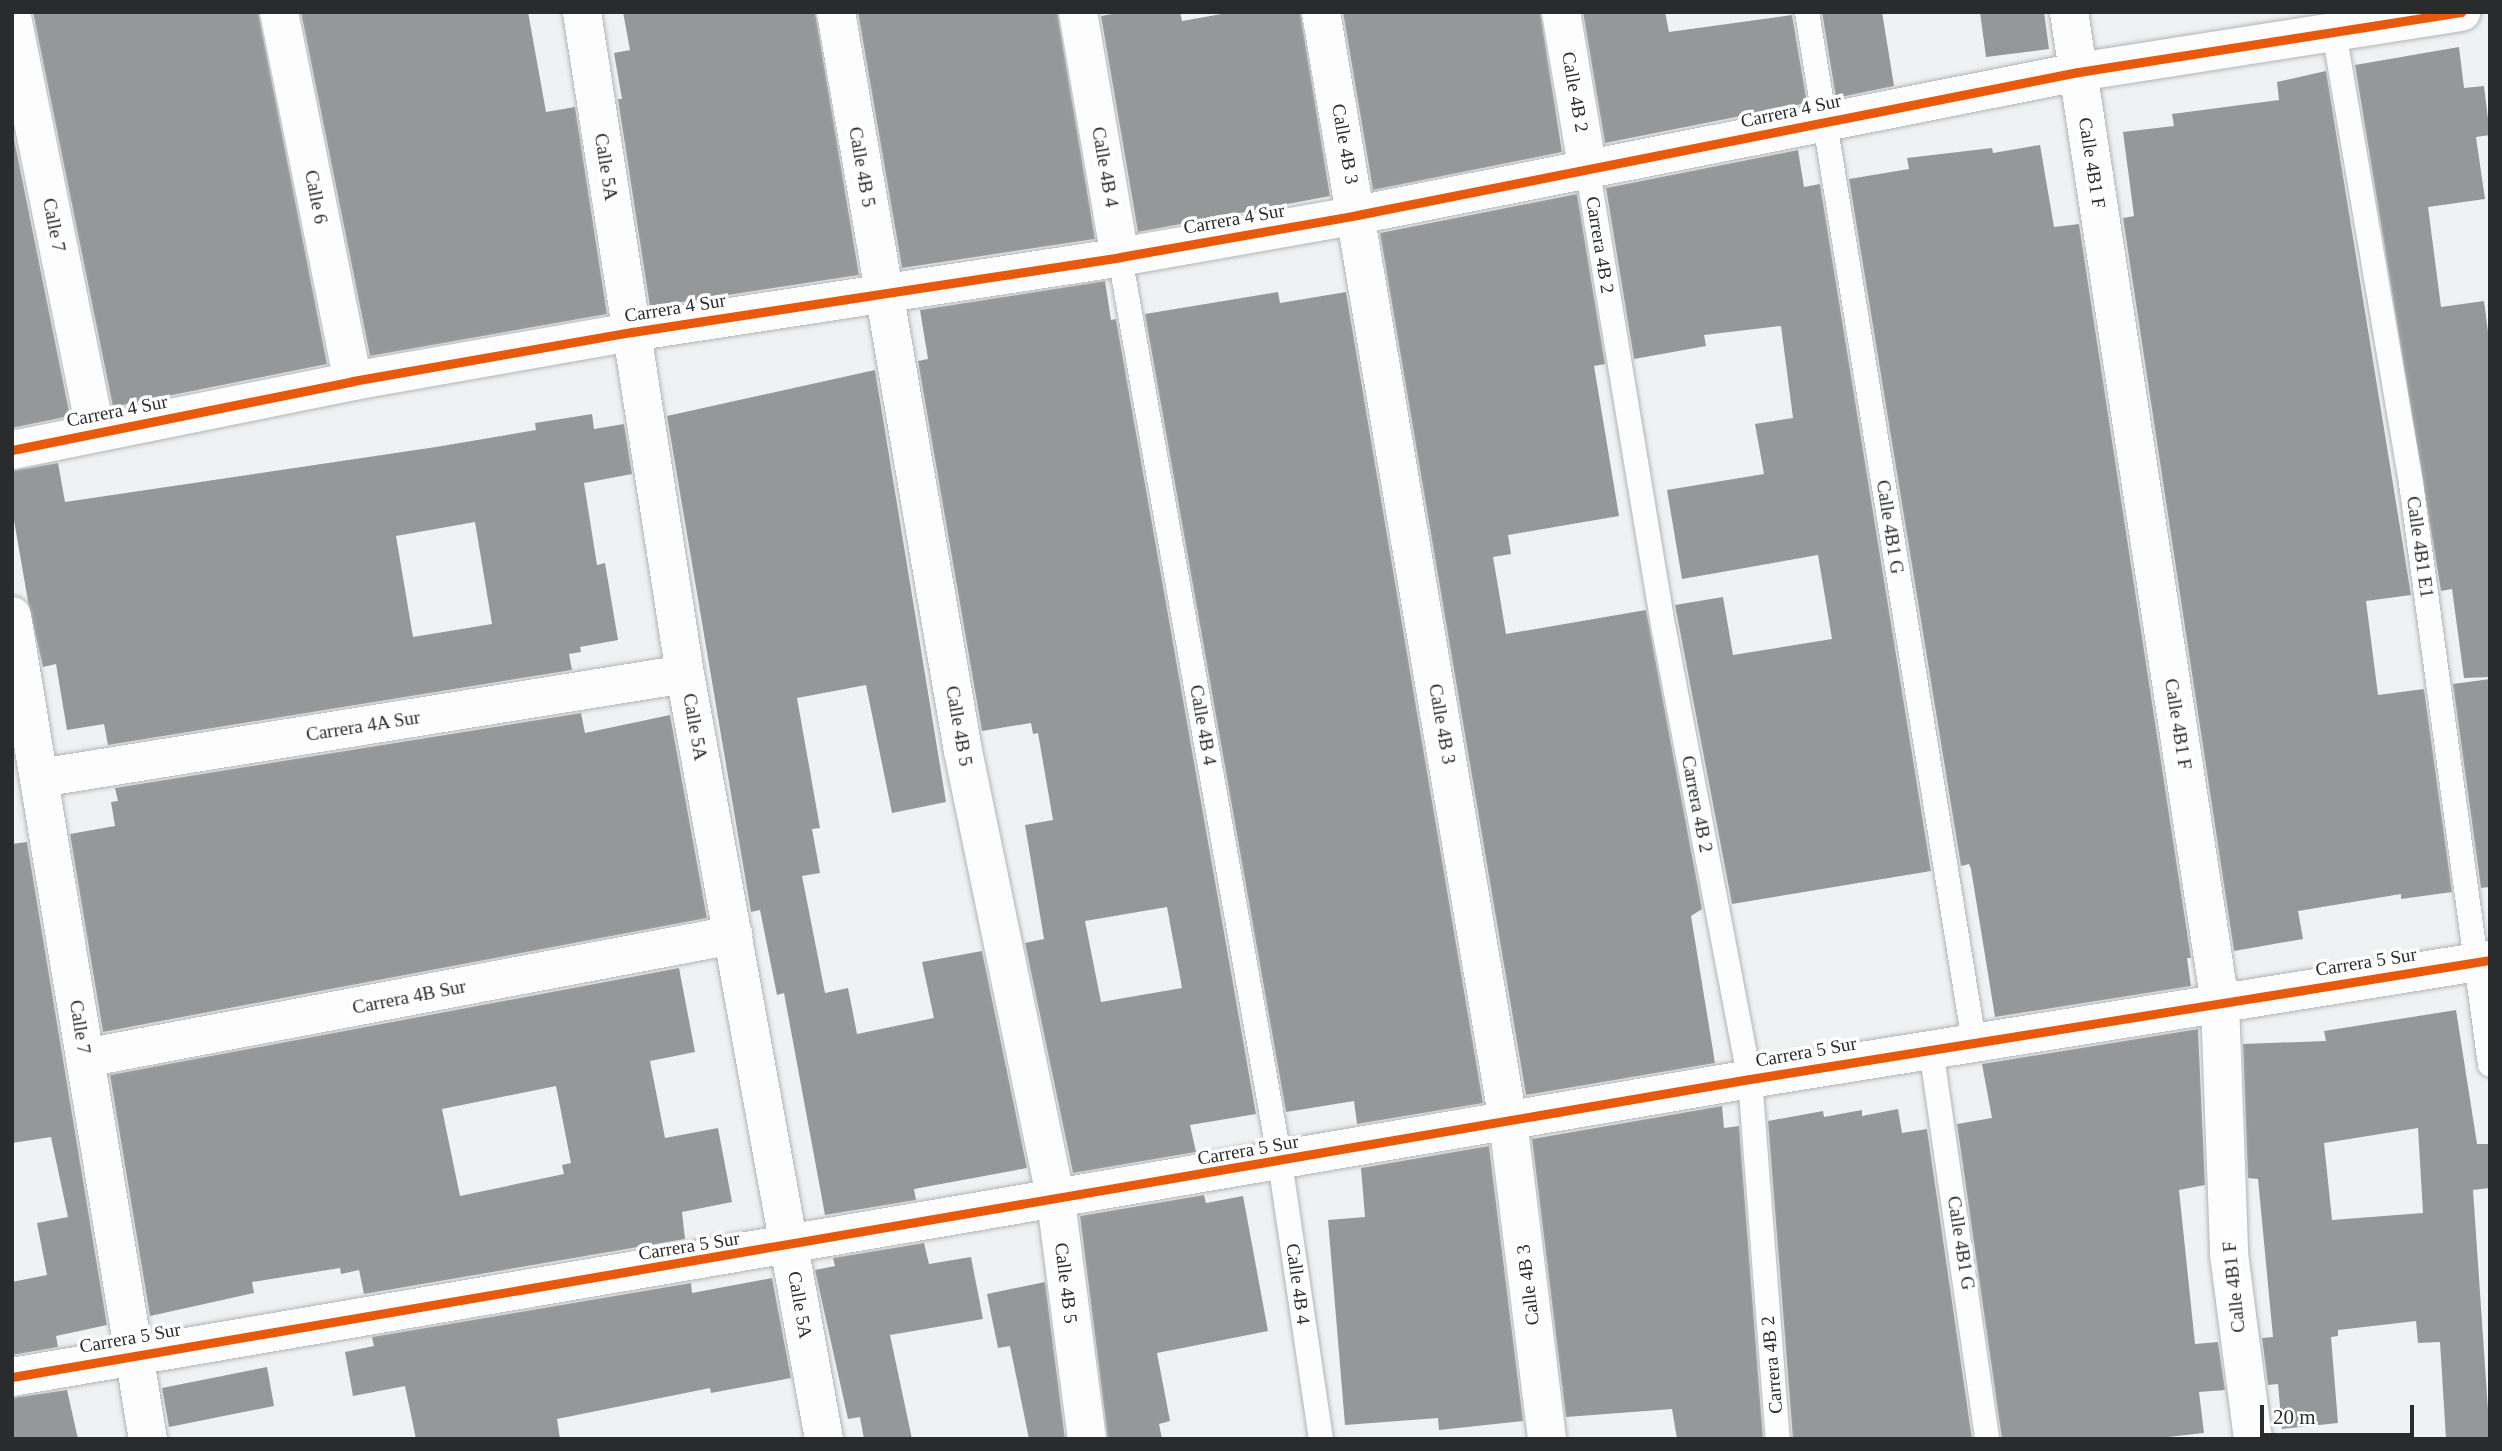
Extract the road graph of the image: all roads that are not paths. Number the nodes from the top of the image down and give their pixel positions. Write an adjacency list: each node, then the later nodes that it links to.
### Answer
1 (279, 12): 19 (street, Calle 6)
2 (582, 12): 18 (street, Calle 5A)
3 (836, 12): 17 (street, Calle 4B 5)
4 (1078, 12): 16 (street, Calle 4B 4)
5 (1321, 12): 15 (street, Calle 4B 3)
6 (1561, 12): 14 (street, Calle 4B 2)
7 (1807, 12): 13 (lane, Calle 4B1 G)
8 (2069, 12): 12 (street, Calle 4B1 F)
9 (2461, 12): 11 (street, Carrera 4 Sur)
10 (12, 17): 20 (street, Calle 7)
11 (2354, 24): 12 (street, Carrera 4 Sur); 26 (lane, Calle 4B1 E1)
12 (2078, 72): 13 (street, Carrera 4 Sur); 27 (street, Calle 4B1 F)
13 (1824, 121): 14 (street, Carrera 4 Sur); 28 (lane, Calle 4B1 G)
14 (1588, 172): 15 (street, Carrera 4 Sur); 32 (lane, Carrera 4B 2)
15 (1357, 215): 16 (street, Carrera 4 Sur); 33 (street, Calle 4B 3)
16 (1120, 257): 17 (street, Carrera 4 Sur); 34 (lane, Calle 4B 4)
17 (883, 292): 18 (street, Carrera 4 Sur); 35 (street, Calle 4B 5)
18 (632, 332): 19 (street, Carrera 4 Sur); 23 (street, Calle 5A)
19 (354, 381): 20 (street, Carrera 4 Sur)
20 (96, 432): 21 (street, Carrera 4 Sur)
21 (12, 450)
22 (12, 616): 24 (street, Calle 7)
23 (685, 674): 24 (street, Carrera 4A Sur); 25 (street, Calle 5A)
24 (40, 778): 30 (street, Calle 7)
25 (733, 935): 30 (street, Carrera 4B Sur); 36 (street, Calle 5A)
26 (2484, 961): 27 (street, Carrera 5 Sur); 31 (lane, Calle 4B1 E1)
27 (2220, 1003): 28 (street, Carrera 5 Sur); 46 (street, Calle 4B1 F)
28 (1974, 1042): 29 (street, Carrera 5 Sur)
29 (1931, 1049): 32 (street, Carrera 5 Sur); 45 (lane, Calle 4B1 G)
30 (85, 1058): 37 (street, Calle 7)
31 (2490, 1065)
32 (1750, 1079): 33 (street, Carrera 5 Sur); 44 (lane, Carrera 4B 2)
33 (1508, 1121): 34 (street, Carrera 5 Sur); 43 (street, Calle 4B 3)
34 (1280, 1162): 35 (street, Carrera 5 Sur); 42 (lane, Calle 4B 4)
35 (1056, 1201): 36 (street, Carrera 5 Sur); 41 (street, Calle 4B 5)
36 (789, 1247): 37 (street, Carrera 5 Sur); 40 (street, Calle 5A)
37 (133, 1355): 38 (street, Carrera 5 Sur); 39 (street, Calle 7)
38 (12, 1377)
39 (148, 1439)
40 (824, 1439)
41 (1087, 1439)
42 (1321, 1439)
43 (1547, 1439)
44 (1778, 1439)
45 (1987, 1439)
46 (2253, 1439)

